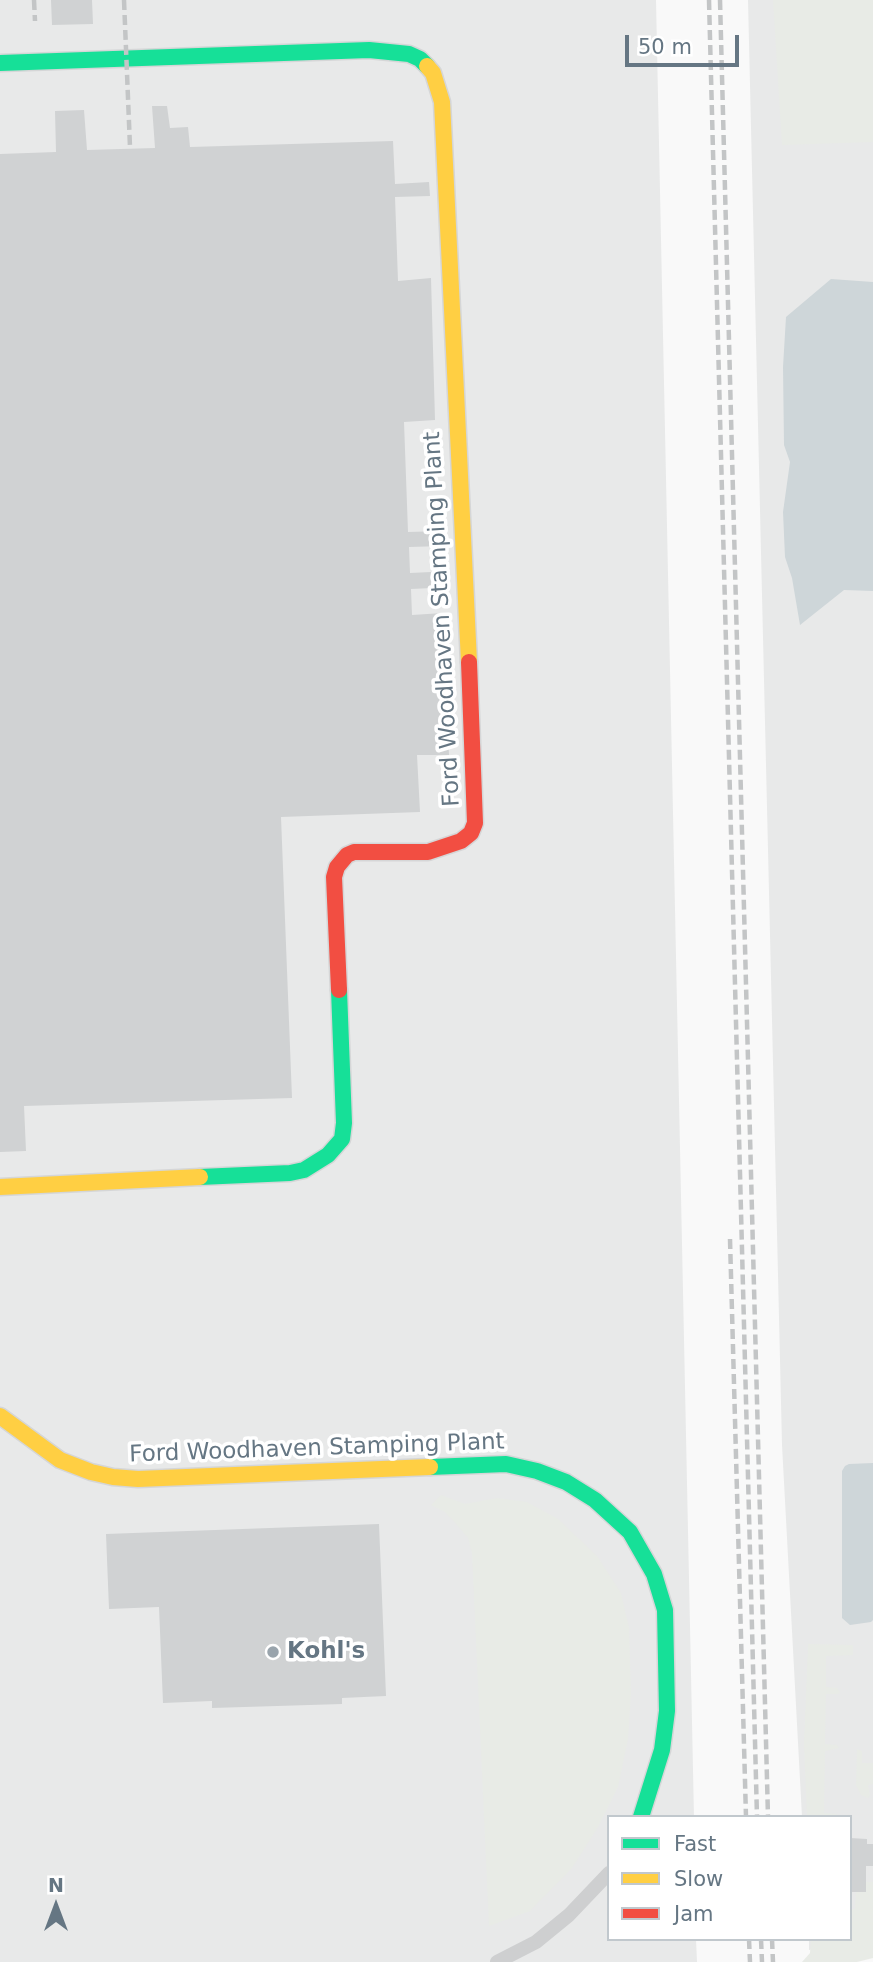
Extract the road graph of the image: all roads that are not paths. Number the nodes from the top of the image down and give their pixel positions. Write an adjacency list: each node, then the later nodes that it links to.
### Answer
1 (0, 63): 2 (street, Ford Woodhaven Stamping Plant)
2 (0, 1187)
3 (0, 1416): 4 (street, Ford Woodhaven Stamping Plant)
4 (641, 1815)
5 (607, 1875): 6 (street)
6 (497, 1962)

